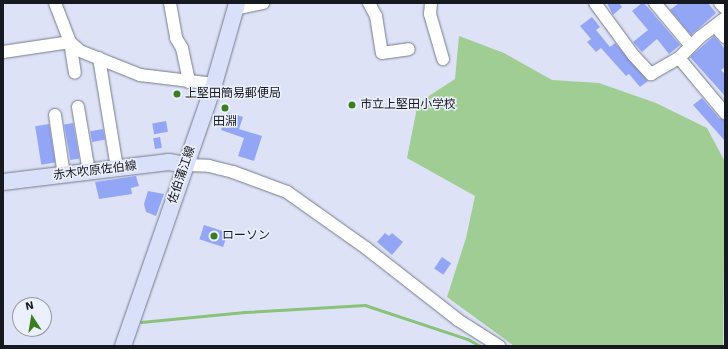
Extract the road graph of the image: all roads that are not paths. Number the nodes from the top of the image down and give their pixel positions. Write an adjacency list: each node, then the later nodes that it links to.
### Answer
1 (55, 3): 14 (street)
2 (170, 3): 22 (street)
3 (263, 3): 9 (street)
4 (369, 3): 16 (street)
5 (430, 3): 19 (street)
6 (595, 3): 20 (street)
7 (655, 3): 15 (street)
8 (720, 3): 10 (street)
9 (236, 6): 23 (main road, 佐伯蒲江線)
10 (725, 8)
11 (725, 18): 12 (street)
12 (715, 26): 13 (street); 15 (street)
13 (725, 37)
14 (70, 42): 17 (street); 18 (street); 21 (street)
15 (691, 46): 20 (street)
16 (409, 49)
17 (3, 52)
18 (99, 58): 22 (street); 28 (street)
19 (443, 58)
20 (679, 58): 25 (street)
21 (76, 73)
22 (189, 82): 23 (street)
23 (214, 84): 27 (main road, 佐伯蒲江線)
24 (78, 107): 29 (street)
25 (725, 114)
26 (55, 115): 30 (street)
27 (186, 165): 28 (main road, 赤木吹原佐伯線); 32 (main road, 佐伯蒲江線); 33 (street)
28 (117, 168): 29 (main road, 赤木吹原佐伯線)
29 (89, 172): 30 (main road, 赤木吹原佐伯線)
30 (64, 175): 31 (main road, 赤木吹原佐伯線)
31 (3, 182)
32 (123, 346)
33 (499, 346)

